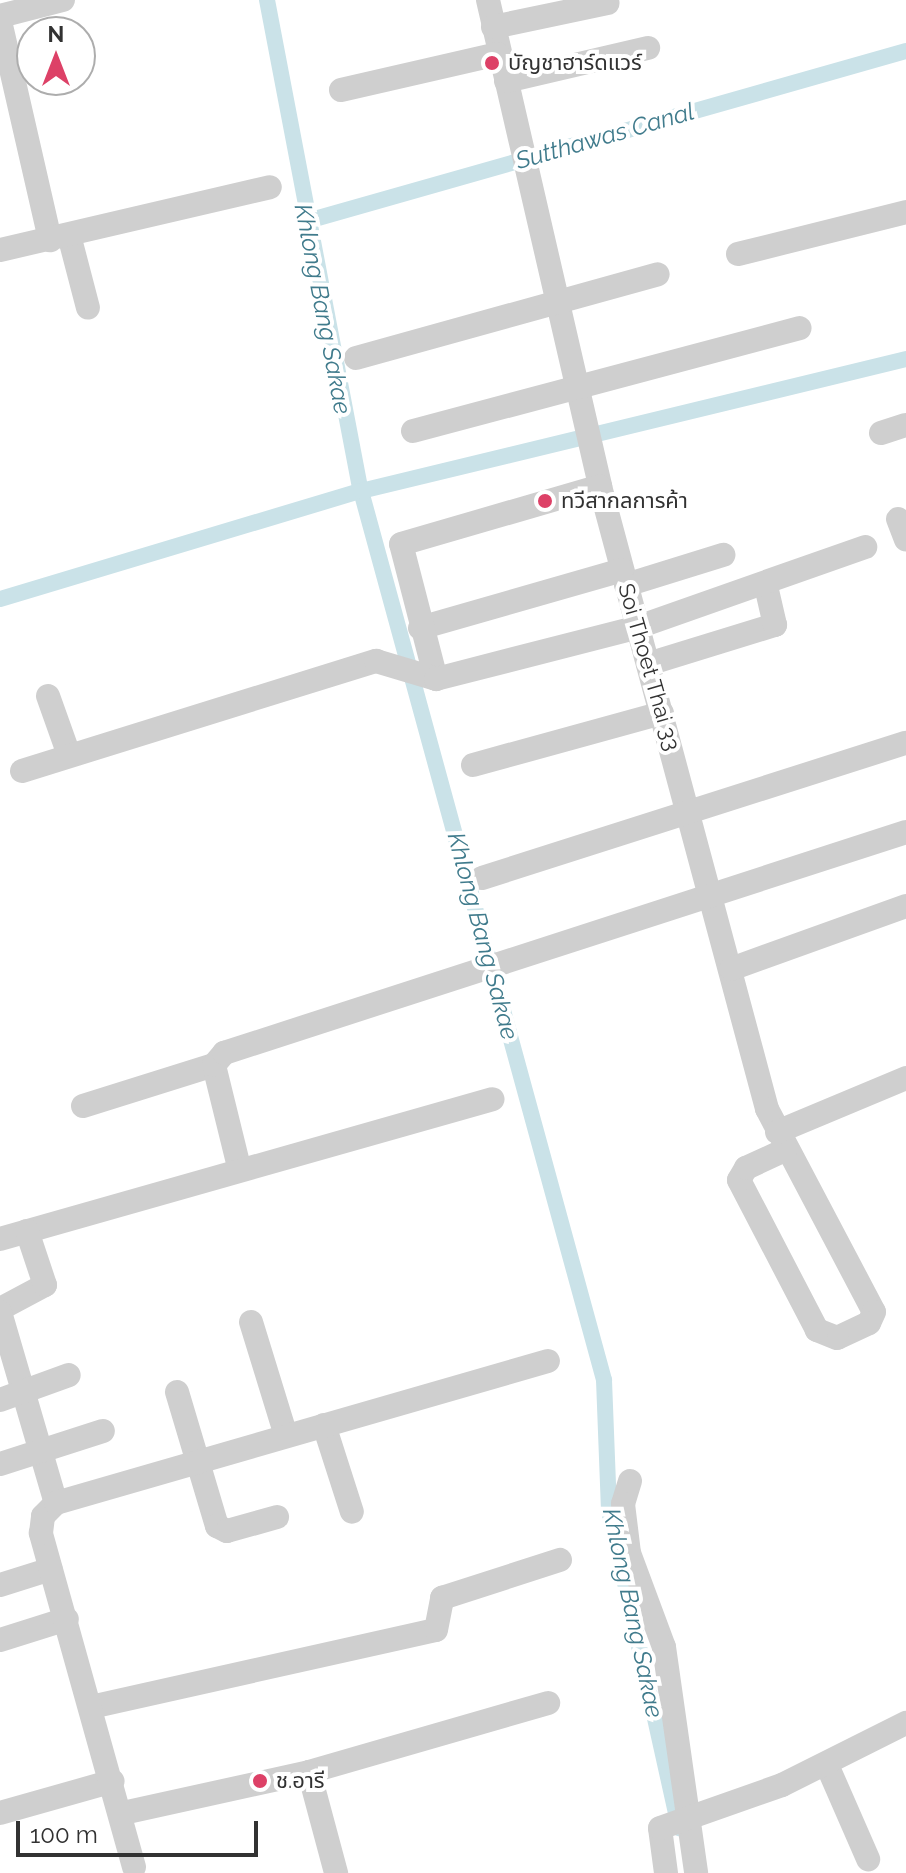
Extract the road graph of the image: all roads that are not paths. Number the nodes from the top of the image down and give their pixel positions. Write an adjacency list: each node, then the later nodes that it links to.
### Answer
1 (63, 0): 4 (street)
2 (488, 0): 5 (street, Soi Thoet Thai 33)
3 (608, 3): 5 (street)
4 (0, 18): 10 (street)
5 (493, 27): 7 (street, Soi Thoet Thai 33)
6 (648, 48): 8 (street)
7 (498, 54): 8 (street, Soi Thoet Thai 33); 9 (street)
8 (506, 81): 17 (street, Soi Thoet Thai 33)
9 (341, 90)
10 (10, 110): 13 (street)
11 (270, 187): 13 (street)
12 (906, 212): 15 (street)
13 (60, 237): 14 (street); 18 (street)
14 (0, 250)
15 (738, 254)
16 (658, 274): 17 (street)
17 (560, 303): 20 (street); 21 (street, Soi Thoet Thai 33)
18 (88, 308)
19 (800, 328): 21 (street)
20 (356, 358)
21 (578, 389): 23 (street); 25 (street, Soi Thoet Thai 33)
22 (906, 425): 24 (street)
23 (413, 431)
24 (881, 433)
25 (600, 486): 28 (street, Soi Thoet Thai 33); 31 (street)
26 (865, 547): 29 (street)
27 (723, 555): 28 (street)
28 (624, 577): 30 (street, Soi Thoet Thai 33); 31 (street)
29 (766, 586): 30 (street); 32 (street)
30 (638, 627): 32 (street, Soi Thoet Thai 33); 33 (street)
31 (420, 628): 33 (street)
32 (648, 664): 35 (street, Soi Thoet Thai 33)
33 (431, 678): 37 (street)
34 (48, 696): 37 (street)
35 (662, 713): 38 (street); 40 (street, Soi Thoet Thai 33)
36 (906, 743): 40 (street)
37 (69, 755): 39 (street)
38 (473, 765)
39 (22, 771)
40 (690, 812): 42 (street); 43 (street, Soi Thoet Thai 33)
41 (906, 832): 43 (street)
42 (482, 878)
43 (709, 897): 45 (street, Soi Thoet Thai 33); 46 (street)
44 (906, 906): 45 (street)
45 (731, 969): 50 (street, Soi Thoet Thai 33)
46 (214, 1065): 49 (street); 51 (street)
47 (906, 1078): 50 (street)
48 (493, 1099): 51 (street)
49 (83, 1106)
50 (781, 1141): 50 (street, Soi Thoet Thai 33)
51 (239, 1167): 52 (street)
52 (27, 1231): 53 (street); 54 (street)
53 (0, 1239)
54 (0, 1311): 59 (street)
55 (251, 1322): 63 (street)
56 (548, 1361): 61 (street)
57 (69, 1375): 59 (street)
58 (177, 1392): 65 (street)
59 (24, 1393): 60 (street); 64 (street)
60 (0, 1400)
61 (324, 1425): 63 (street); 69 (street)
62 (103, 1431): 64 (street)
63 (286, 1436): 65 (street)
64 (43, 1450): 66 (street); 68 (street)
65 (196, 1462): 68 (street); 70 (street)
66 (0, 1464)
67 (630, 1481): 84 (street)
68 (56, 1503): 72 (street)
69 (352, 1512)
70 (277, 1517)
71 (560, 1560): 77 (street)
72 (51, 1569): 73 (street); 74 (street)
73 (0, 1585)
74 (67, 1619): 75 (street); 77 (street)
75 (0, 1640)
76 (548, 1703): 80 (street)
77 (91, 1707): 81 (street)
78 (906, 1723): 79 (street)
79 (827, 1765): 84 (street); 85 (street)
80 (309, 1772): 83 (street); 87 (street)
81 (113, 1781): 82 (street); 83 (street)
82 (0, 1813)
83 (123, 1813): 86 (street)
84 (674, 1822): 88 (street); 89 (street)
85 (868, 1859)
86 (134, 1867)
87 (336, 1873)
88 (666, 1873)
89 (696, 1873)

